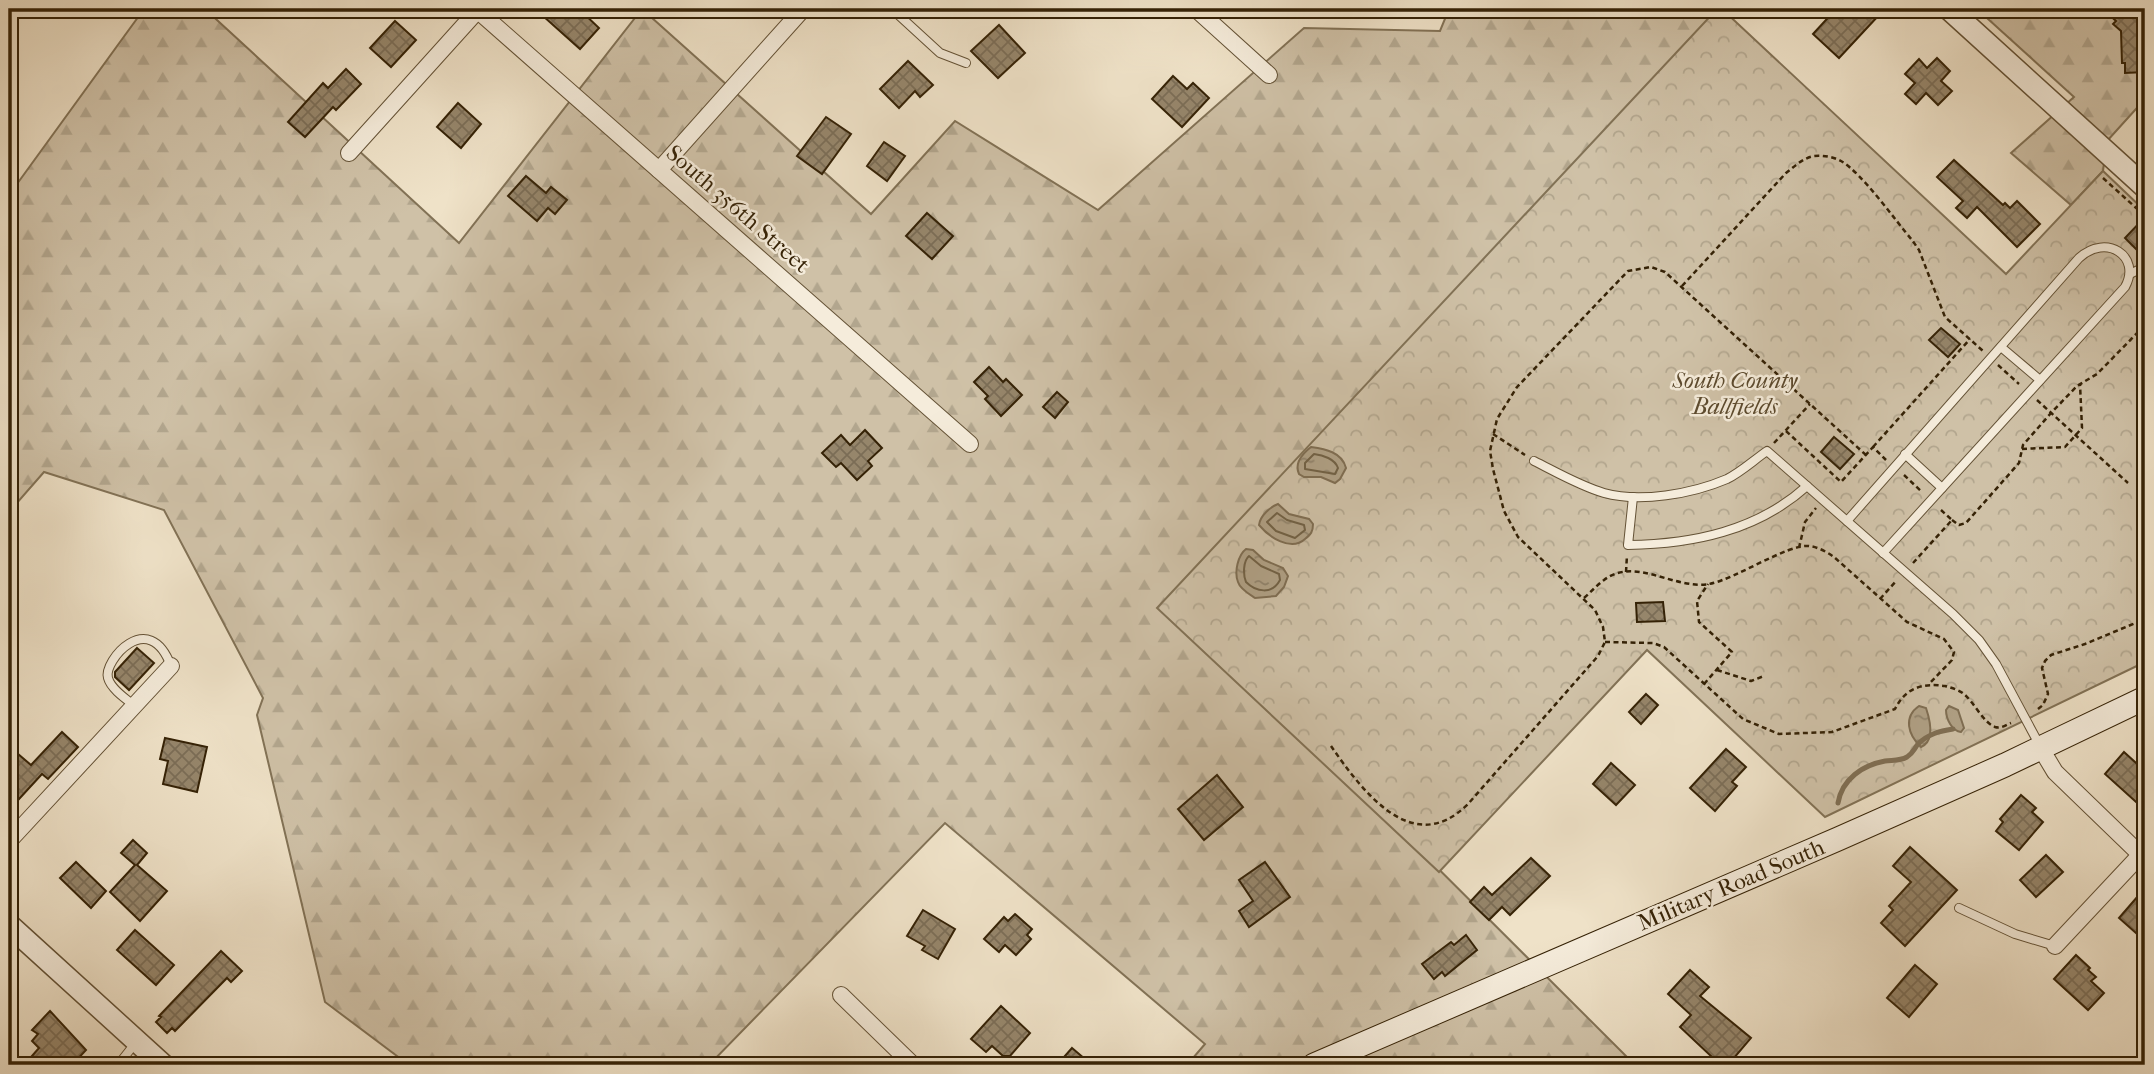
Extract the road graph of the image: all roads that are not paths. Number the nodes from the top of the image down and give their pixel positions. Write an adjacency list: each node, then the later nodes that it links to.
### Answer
1 (803, 9): 9 (street)
2 (892, 9): 6 (lane)
3 (1196, 9): 7 (street)
4 (1949, 9): 10 (street)
5 (477, 10): 8 (street); 9 (street, South 356th Street)
6 (967, 63)
7 (1269, 75)
8 (349, 153)
9 (659, 170): 15 (street, South 356th Street)
10 (2145, 187)
11 (2145, 263): 12 (lane)
12 (2130, 274): 13 (lane); 14 (lane)
13 (2001, 347): 14 (lane); 16 (lane)
14 (2040, 380): 19 (lane)
15 (970, 444)
16 (1905, 454): 19 (lane); 21 (lane)
17 (1534, 461): 20 (lane)
18 (1807, 486): 20 (lane); 20 (lane); 21 (lane)
19 (1942, 488): 22 (lane)
20 (1633, 497)
21 (1847, 521): 22 (lane)
22 (1883, 553): 26 (lane)
23 (171, 666): 25 (street); 25 (lane)
24 (2145, 698): 26 (main road, Military Road South)
25 (135, 706): 27 (street)
26 (2040, 747): 28 (street); 37 (main road, Military Road South)
27 (9, 841)
28 (2144, 855): 31 (street)
29 (1959, 908): 31 (lane)
30 (9, 925): 33 (street)
31 (2055, 946)
32 (841, 995): 36 (street)
33 (136, 1041): 34 (lane); 35 (street)
34 (118, 1065)
35 (163, 1065)
36 (913, 1065)
37 (1314, 1065)

